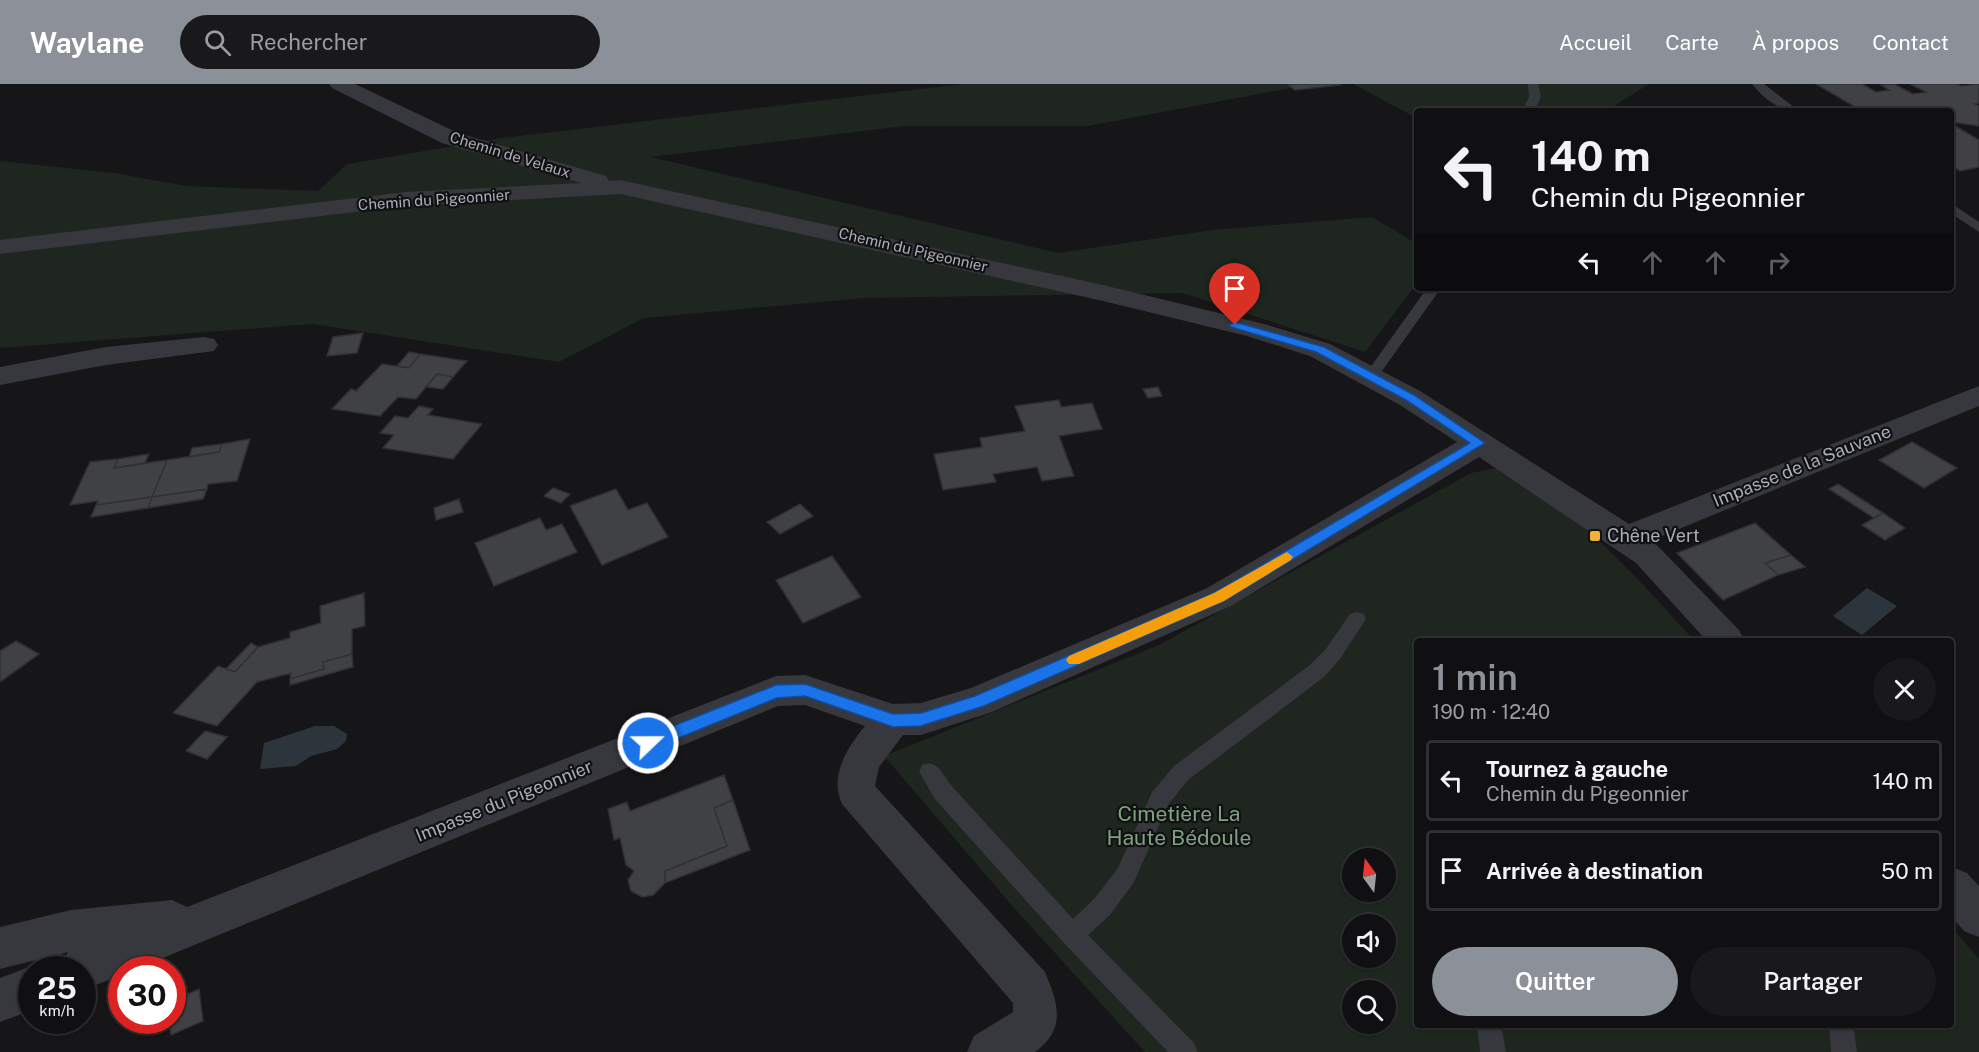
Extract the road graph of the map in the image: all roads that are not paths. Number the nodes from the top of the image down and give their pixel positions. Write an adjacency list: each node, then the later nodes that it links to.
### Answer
1 (339, 84): 6 (street, Chemin de Velaux)
2 (1533, 84): 4 (lane)
3 (1757, 84): 5 (lane)
4 (1530, 108)
5 (1788, 108)
6 (620, 187): 9 (street, Chemin du Pigeonnier); 12 (street, Chemin du Pigeonnier)
7 (1954, 209): 8 (lane)
8 (1978, 226)
9 (0, 248)
10 (1432, 291): 12 (lane)
11 (204, 345): 13 (street)
12 (1372, 375): 15 (street, Chemin du Pigeonnier)
13 (0, 376)
14 (1979, 395): 16 (street, Impasse de la Sauvane)
15 (1479, 443): 16 (street, Chemin du Pigeonnier); 19 (street, Impasse du Pigeonnier)
16 (1626, 538): 18 (street, Chemin du Pigeonnier)
17 (1357, 619): 24 (lane)
18 (1725, 638)
19 (893, 720): 22 (street, Impasse du Pigeonnier); 31 (street)
20 (929, 771): 24 (lane)
21 (1954, 889): 23 (street)
22 (219, 916): 25 (street); 26 (street, Impasse du Pigeonnier)
23 (1979, 917)
24 (1072, 935): 32 (lane)
25 (0, 948)
26 (96, 963)
27 (18, 993): 28 (street)
28 (0, 1000)
29 (1490, 1028): 33 (lane)
30 (1841, 1028): 34 (lane)
31 (990, 1052)
32 (1185, 1052)
33 (1493, 1052)
34 (1844, 1052)

